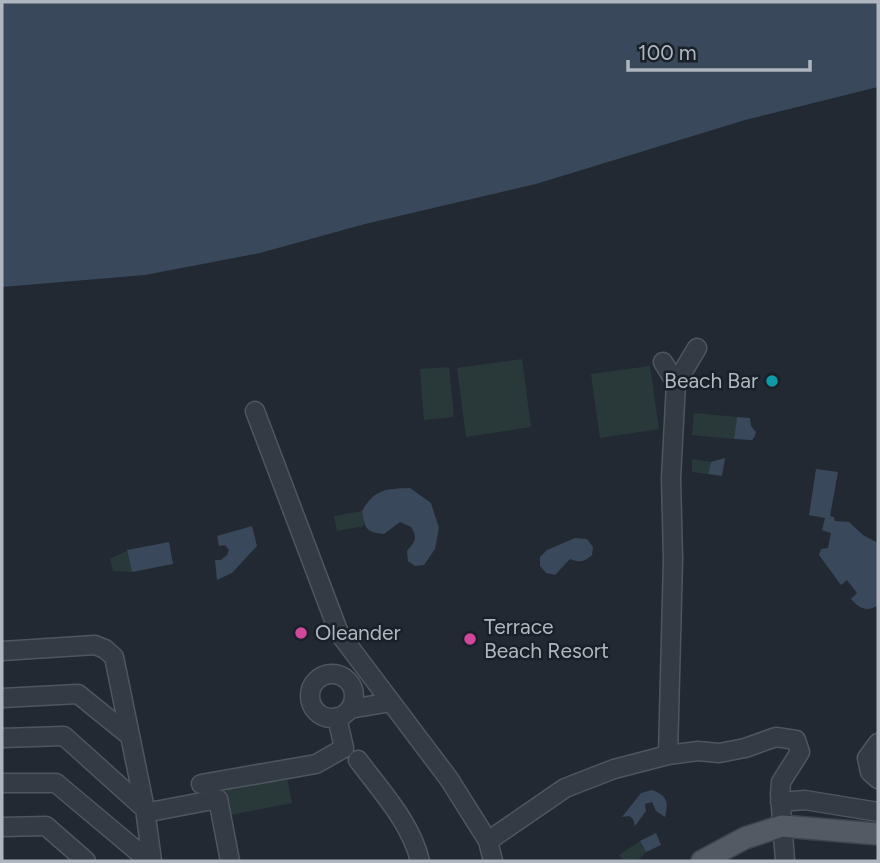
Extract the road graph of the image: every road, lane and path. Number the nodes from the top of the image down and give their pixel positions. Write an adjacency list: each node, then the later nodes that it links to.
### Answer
1 (697, 348): 3 (street)
2 (663, 362): 3 (street)
3 (676, 383): 11 (street)
4 (255, 411): 7 (street)
5 (2, 651): 8 (street)
6 (2, 698): 8 (street)
7 (391, 702): 15 (street); 22 (street)
8 (130, 736): 17 (street)
9 (2, 738): 17 (street)
10 (878, 743): 13 (street)
11 (668, 755): 16 (street); 22 (street)
12 (358, 760): 26 (street)
13 (878, 779)
14 (2, 783): 24 (street)
15 (201, 784)
16 (780, 803): 18 (street); 19 (street)
17 (150, 810): 24 (street); 25 (street)
18 (878, 810): 21 (street)
19 (782, 826): 21 (main road); 28 (main road); 29 (street)
20 (2, 827): 23 (street)
21 (876, 834)
22 (488, 841): 27 (street)
23 (86, 861)
24 (150, 861)
25 (230, 861)
26 (420, 861)
27 (492, 861)
28 (702, 861)
29 (785, 861)

